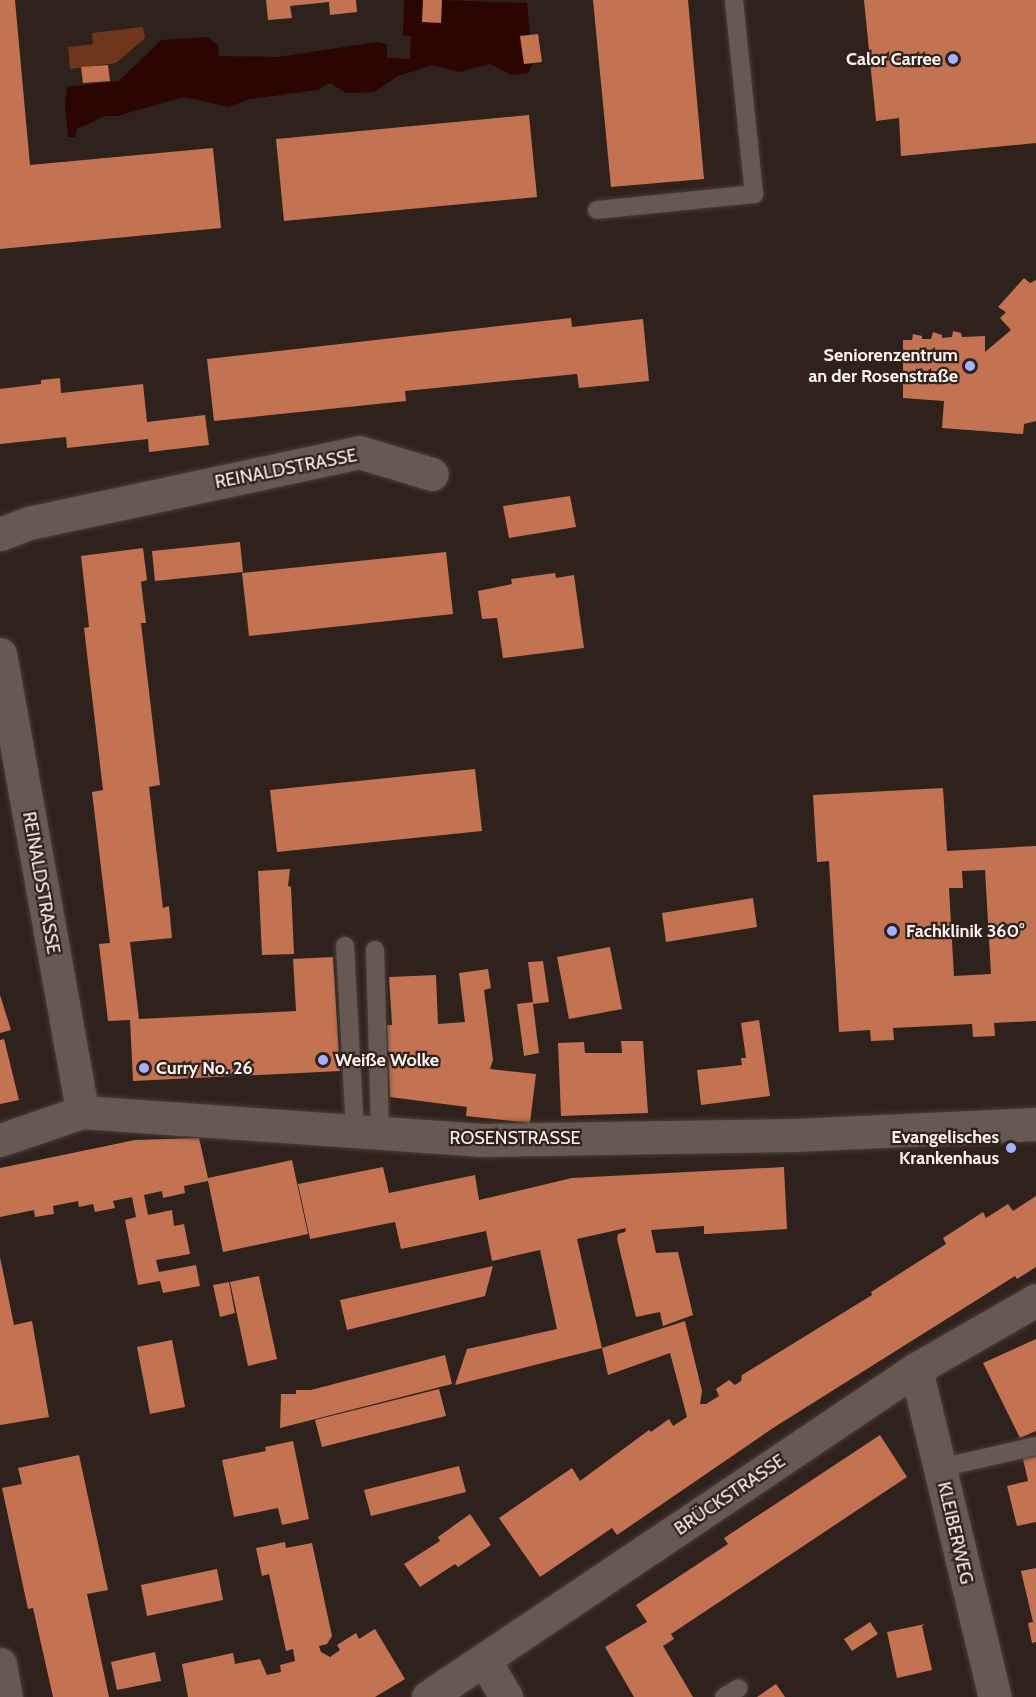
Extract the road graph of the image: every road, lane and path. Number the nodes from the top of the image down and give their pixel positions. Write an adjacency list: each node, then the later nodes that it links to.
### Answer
1 (734, 0): 2 (lane)
2 (597, 210)
3 (432, 474): 4 (street, REINALDSTRASSE)
4 (0, 534)
5 (0, 654): 8 (street, REINALDSTRASSE)
6 (345, 946): 10 (lane)
7 (375, 950): 10 (lane)
8 (82, 1112): 10 (street, ROSENSTRASSE); 11 (street, ROSENSTRASSE)
9 (1036, 1124): 10 (street, ROSENSTRASSE)
10 (367, 1132)
11 (0, 1140)
12 (1036, 1300): 13 (street, BRÜCKSTRASSE)
13 (916, 1369): 15 (street, KLEIBERWEG); 16 (street, BRÜCKSTRASSE)
14 (1036, 1446): 15 (lane)
15 (940, 1468): 21 (street, KLEIBERWEG)
16 (485, 1661): 19 (street, BRÜCKSTRASSE); 20 (street)
17 (0, 1664): 18 (street)
18 (6, 1697)
19 (428, 1697)
20 (506, 1697)
21 (994, 1697)

